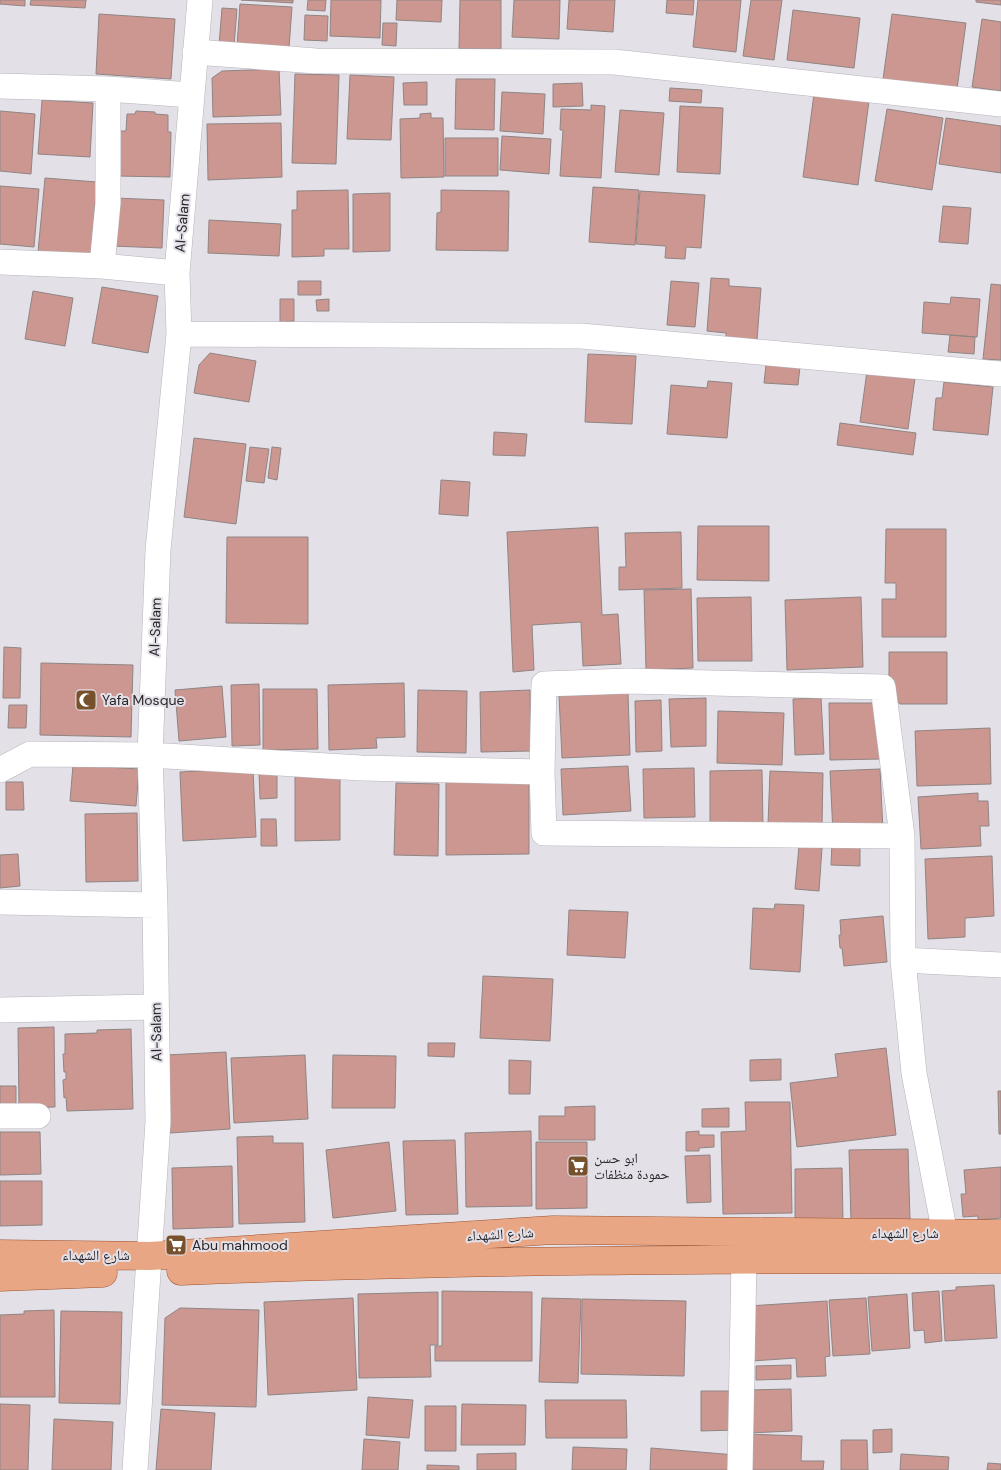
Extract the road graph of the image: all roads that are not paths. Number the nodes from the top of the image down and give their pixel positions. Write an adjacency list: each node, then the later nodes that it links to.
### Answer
1 (200, 0): 2 (street, Al-Salam)
2 (195, 52): 5 (street, Al-Salam); 6 (street)
3 (0, 86): 4 (street)
4 (108, 89): 5 (street); 8 (street)
5 (191, 95): 9 (street, Al-Salam)
6 (1001, 104)
7 (0, 262): 8 (street)
8 (102, 266): 9 (street)
9 (177, 273): 10 (street, Al-Salam)
10 (178, 334): 11 (street); 12 (street, Al-Salam)
11 (1001, 374)
12 (150, 756): 13 (street); 14 (street); 17 (street, Al-Salam)
13 (0, 770)
14 (542, 772): 15 (street); 15 (street)
15 (902, 836): 18 (street)
16 (0, 902): 17 (street)
17 (155, 906): 20 (street, Al-Salam)
18 (903, 960): 19 (street); 24 (street)
19 (1001, 964)
20 (155, 1007): 21 (street); 29 (street, Al-Salam)
21 (0, 1010)
22 (0, 1116): 23 (street)
23 (38, 1116)
24 (945, 1234): 25 (main road, شارع الشهداء); 29 (main road, شارع الشهداء)
25 (1001, 1234)
26 (0, 1254): 29 (main road, شارع الشهداء)
27 (1001, 1259): 28 (main road, شارع الشهداء)
28 (744, 1260): 29 (main road, شارع الشهداء); 32 (street)
29 (149, 1264): 30 (main road, شارع الشهداء); 31 (street, Al-Salam)
30 (0, 1277)
31 (135, 1470)
32 (740, 1470)

